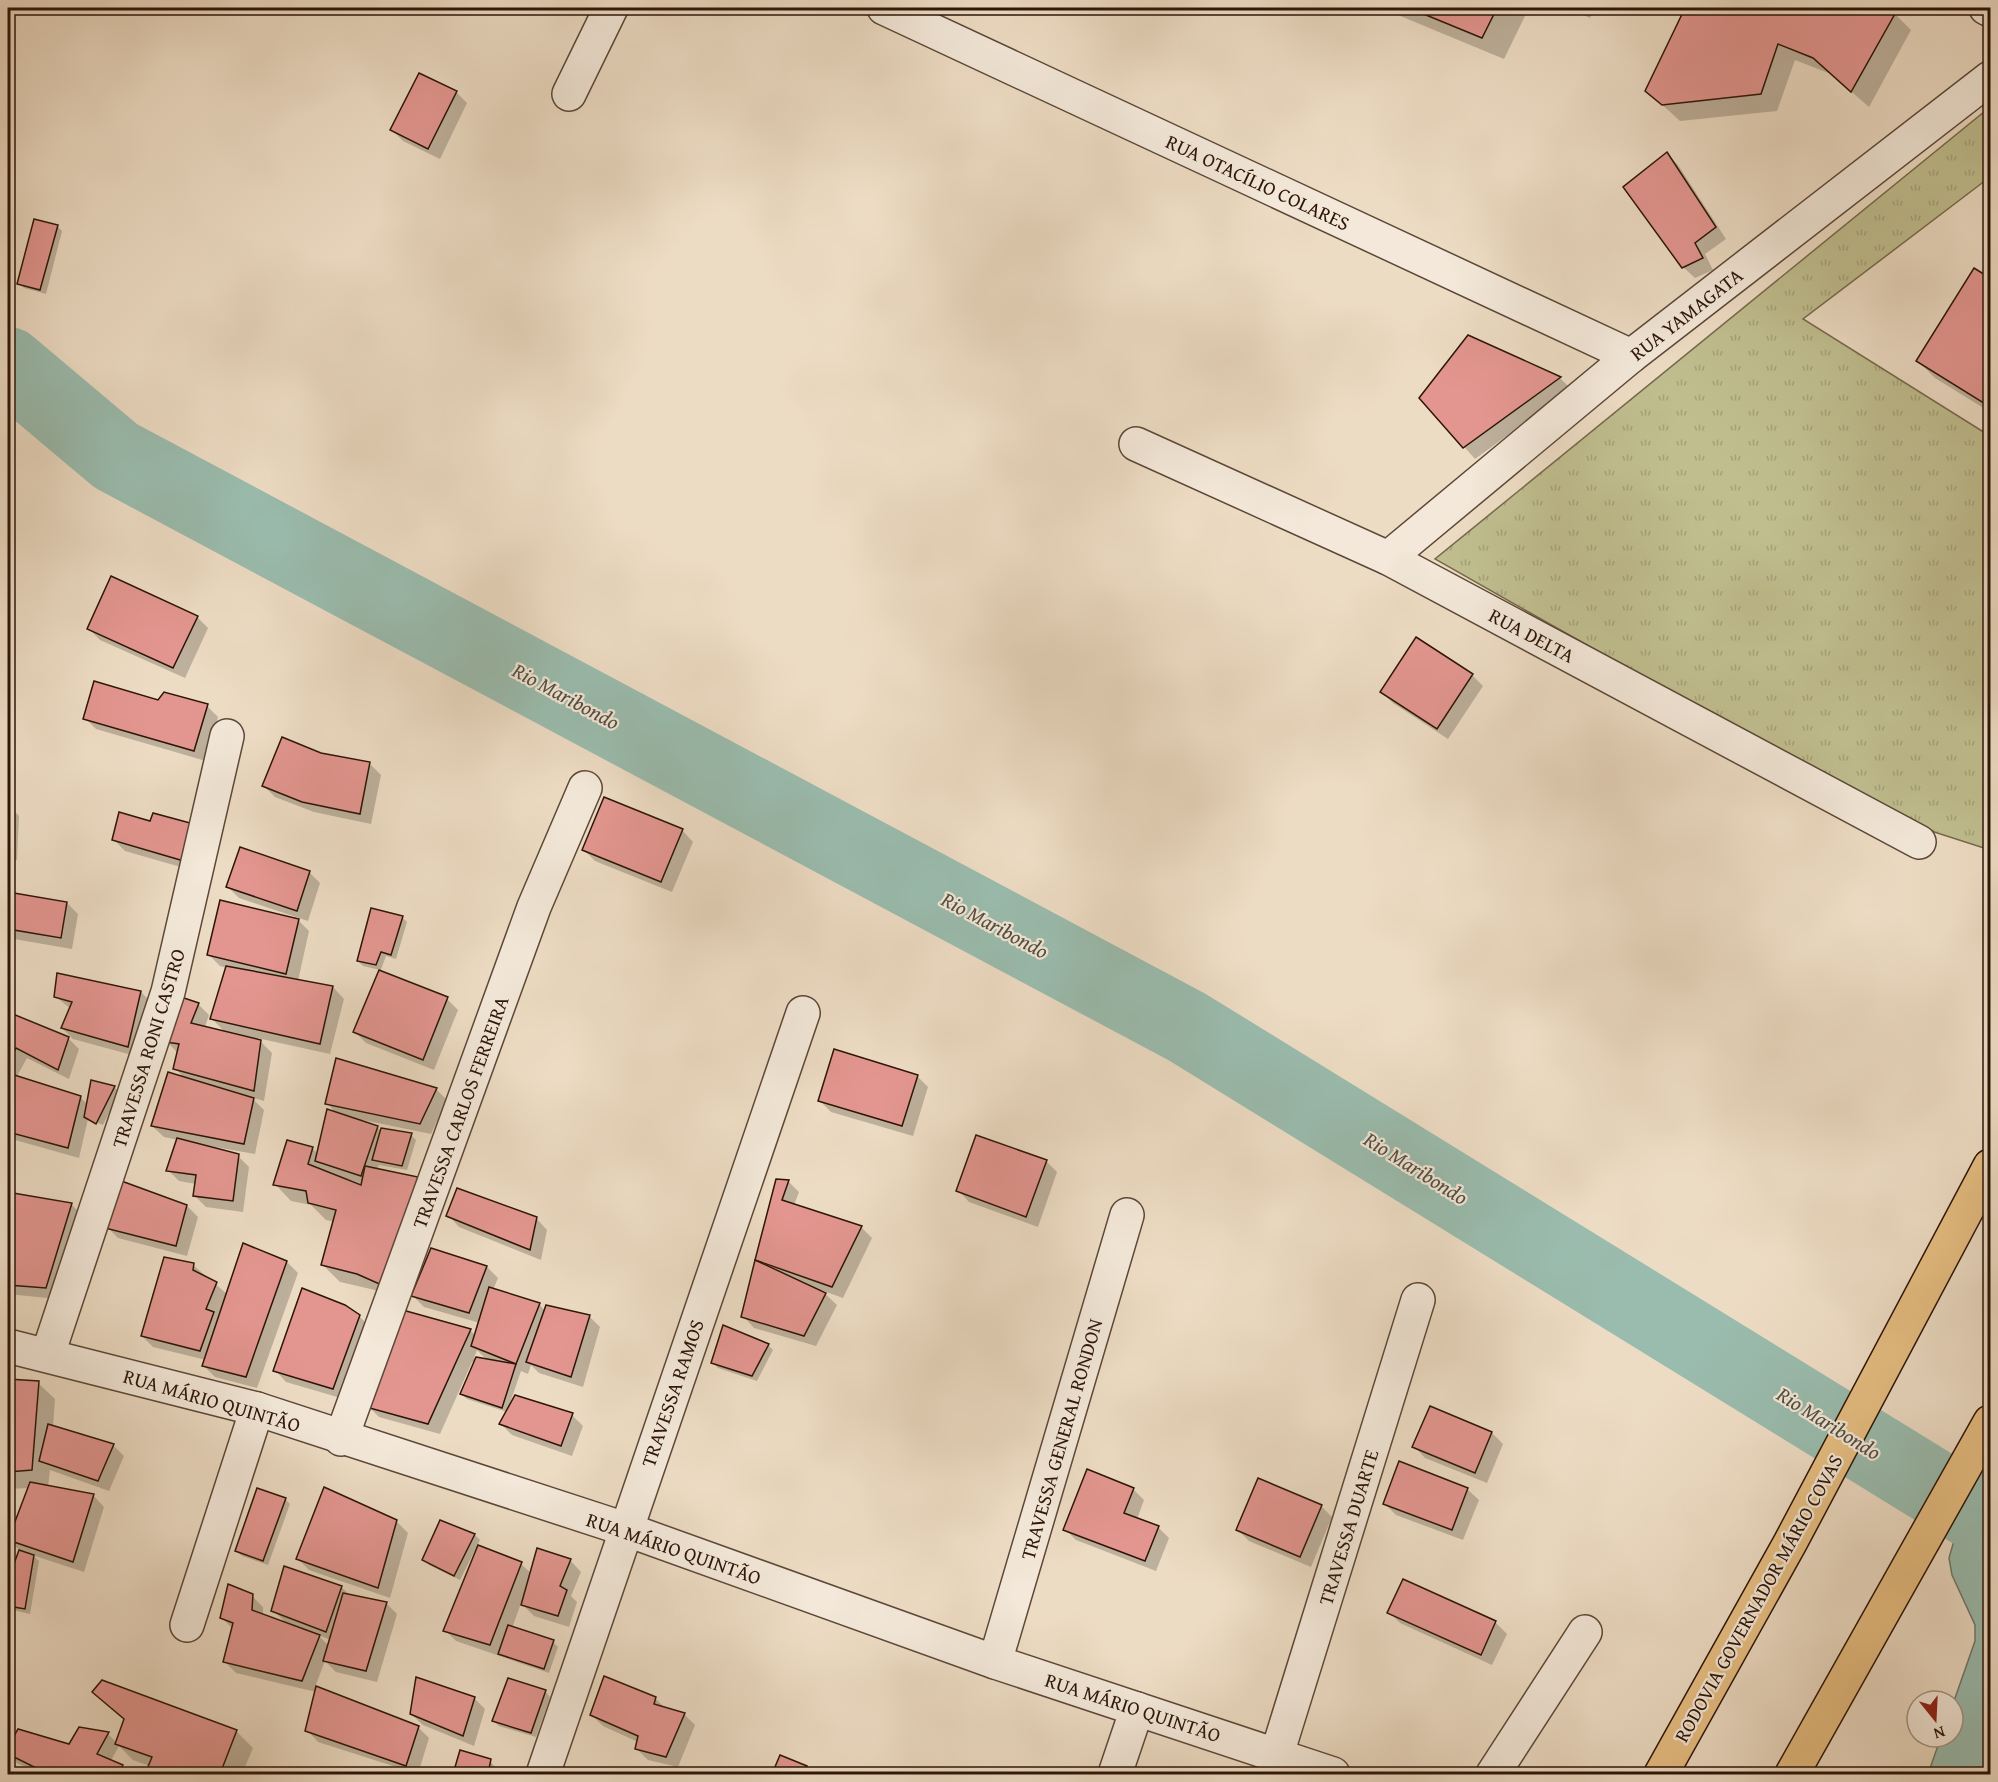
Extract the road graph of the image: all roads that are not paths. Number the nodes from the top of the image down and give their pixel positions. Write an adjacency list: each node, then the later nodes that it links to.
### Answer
1 (611, 8): 6 (street)
2 (884, 8): 7 (street, RUA OTACÍLIO COLARES)
3 (1986, 8): 4 (street)
4 (1990, 10)
5 (1990, 78): 7 (street, RUA YAMAGATA)
6 (569, 94)
7 (1631, 356): 9 (street, RUA YAMAGATA)
8 (1136, 444): 9 (street, RUA DELTA)
9 (1388, 558): 12 (street, RUA DELTA)
10 (227, 735): 18 (street, TRAVESSA RONI CASTRO)
11 (585, 788): 21 (street, TRAVESSA CARLOS FERREIRA)
12 (1920, 842)
13 (803, 1013): 22 (street, TRAVESSA RAMOS)
14 (1990, 1166): 32 (highway, RODOVIA GOVERNADOR MÁRIO COVAS)
15 (1127, 1215): 25 (street, TRAVESSA GENERAL RONDON)
16 (1418, 1300): 27 (street, TRAVESSA DUARTE)
17 (8, 1346): 18 (street, RUA MÁRIO QUINTÃO)
18 (48, 1354): 19 (street, RUA MÁRIO QUINTÃO)
19 (256, 1409): 21 (street, RUA MÁRIO QUINTÃO); 23 (street)
20 (1990, 1422): 33 (highway)
21 (341, 1438): 22 (street, RUA MÁRIO QUINTÃO)
22 (625, 1529): 25 (street, RUA MÁRIO QUINTÃO); 28 (street, TRAVESSA RAMOS)
23 (187, 1625)
24 (1585, 1632): 31 (street)
25 (995, 1662): 26 (street, RUA MÁRIO QUINTÃO)
26 (1137, 1709): 27 (street, RUA MÁRIO QUINTÃO); 29 (street)
27 (1277, 1754): 30 (street, RUA MÁRIO QUINTÃO)
28 (543, 1774)
29 (1115, 1774)
30 (1333, 1774)
31 (1493, 1774)
32 (1661, 1774)
33 (1792, 1774)

